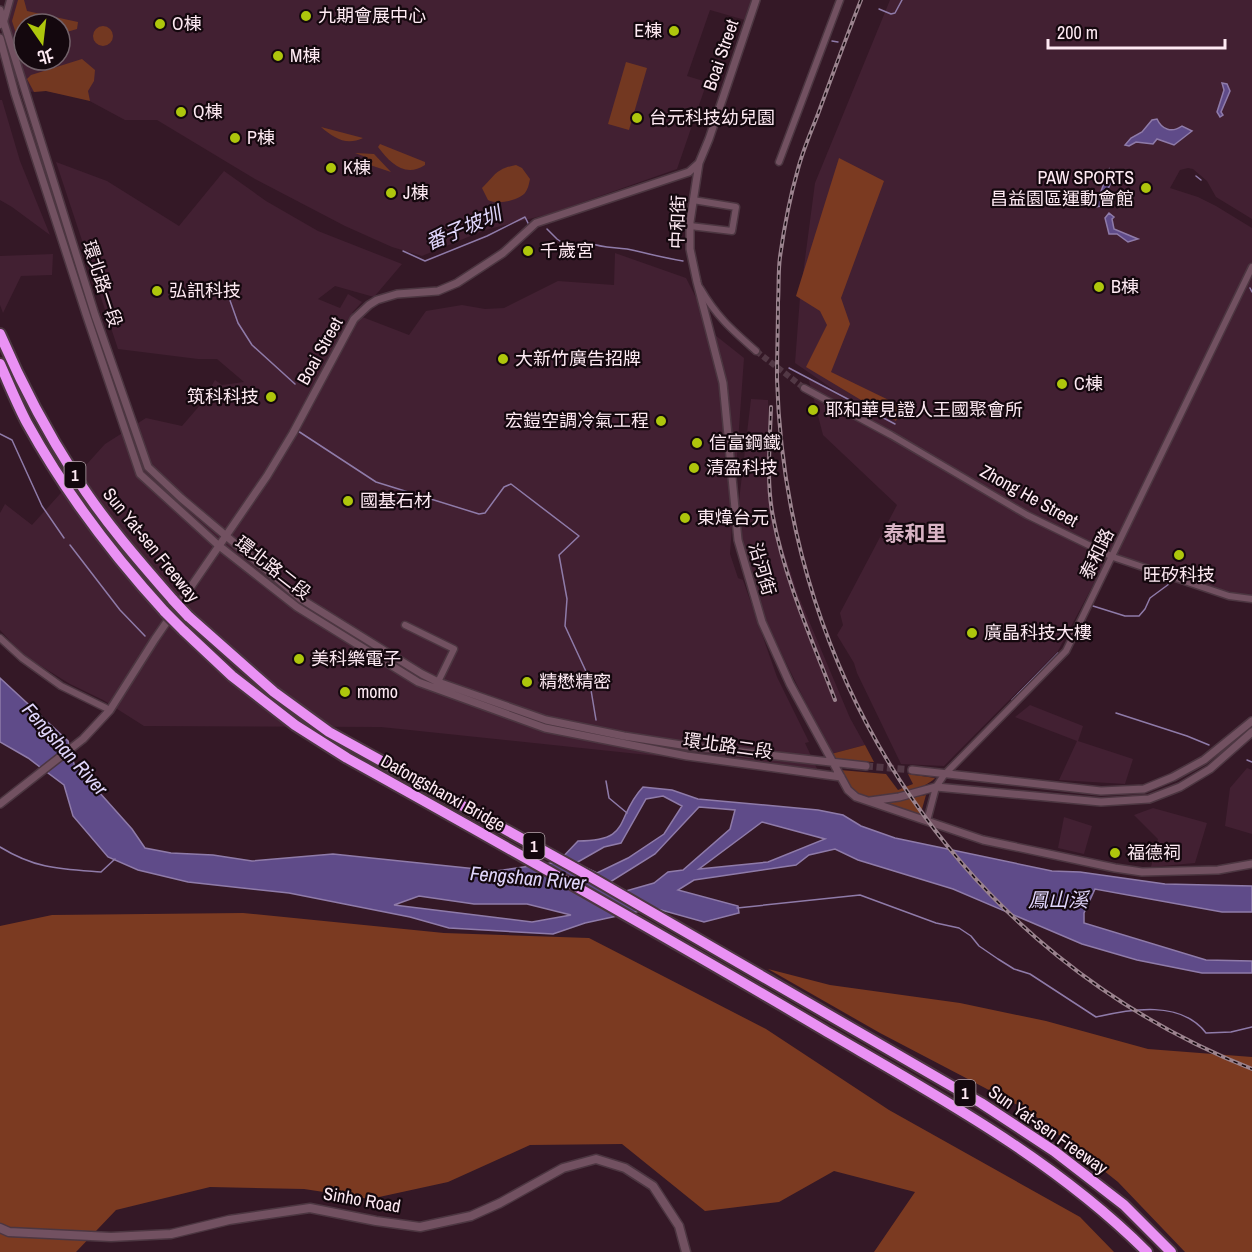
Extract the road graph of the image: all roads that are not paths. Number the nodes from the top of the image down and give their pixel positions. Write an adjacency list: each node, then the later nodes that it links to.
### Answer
1 (10, 0): 5 (street)
2 (756, 0): 8 (street, Boai Street)
3 (840, 0): 7 (street)
4 (0, 10): 5 (street, 環北路一段)
5 (2, 24): 17 (street, 環北路一段)
6 (0, 38): 18 (street, 環北路一段)
7 (779, 162)
8 (699, 163): 9 (street, 中和街); 17 (street, Boai Street)
9 (693, 200): 10 (street, 中和街); 10 (street)
10 (690, 226): 12 (street, 中和街)
11 (1252, 267): 19 (street, 泰和路)
12 (697, 282): 14 (street); 29 (street, 沿河街)
13 (0, 334): 27 (highway, Sun Yat-sen Freeway / 1, bridge)
14 (756, 351)
15 (0, 364): 26 (highway, Sun Yat-sen Freeway / 1, bridge)
16 (804, 388): 19 (street, Zhong He Street)
17 (226, 536): 18 (street, Boai Street); 23 (street, 環北路二段)
18 (219, 545): 24 (street, Boai Street); 33 (street, 環北路二段)
19 (1113, 557): 20 (street, Zhong He Street); 32 (street, 泰和路)
20 (1252, 599)
21 (405, 625): 23 (street)
22 (0, 638): 24 (street)
23 (438, 682): 29 (street, 環北路二段)
24 (108, 712): 36 (street, Boai Street)
25 (1252, 721): 32 (street)
26 (295, 725): 40 (highway, Dafongshanxi Bridge / 1)
27 (329, 732): 39 (highway, Dafongshanxi Bridge / 1)
28 (1252, 732): 34 (street)
29 (833, 762): 30 (street, 環北路二段); 33 (street, 沿河街)
30 (866, 766)
31 (912, 770): 32 (street)
32 (944, 774): 34 (street, 泰和路)
33 (841, 777): 35 (street)
34 (936, 787): 35 (street); 37 (street, 泰和路)
35 (868, 801): 37 (street)
36 (0, 804)
37 (927, 822): 38 (street)
38 (1252, 864)
39 (739, 962): 44 (highway, Sun Yat-sen Freeway / 1)
40 (733, 975): 43 (highway, Sun Yat-sen Freeway / 1)
41 (0, 1228): 42 (main road, Sinho Road)
42 (686, 1252)
43 (1147, 1252)
44 (1171, 1252)

